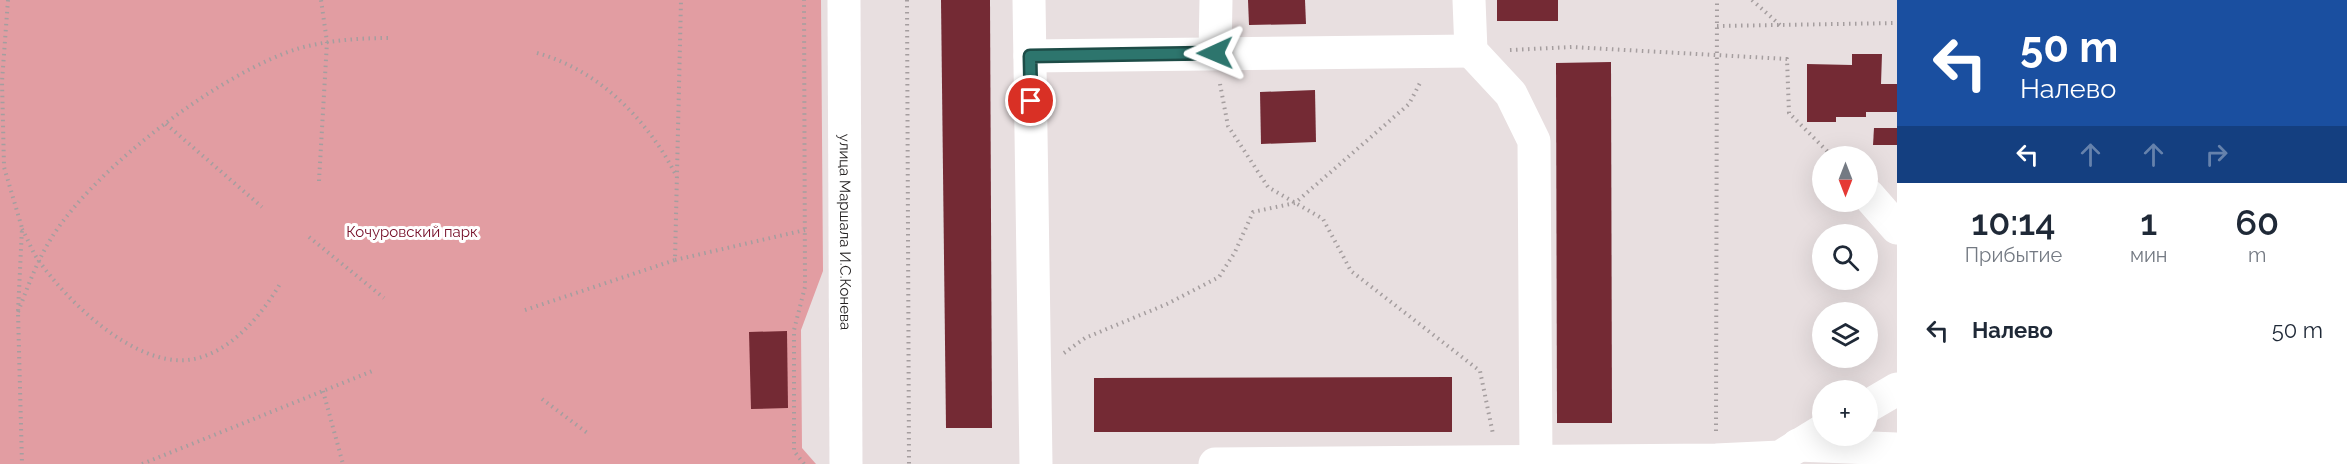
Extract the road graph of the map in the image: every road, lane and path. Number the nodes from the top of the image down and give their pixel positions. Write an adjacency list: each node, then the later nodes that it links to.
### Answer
1 (8, 0): 30 (path)
2 (321, 0): 16 (path)
3 (681, 0): 25 (path)
4 (804, 0): 32 (path)
5 (844, 0): 56 (main road, улица Маршала И.С.Конева)
6 (907, 0): 57 (path)
7 (1029, 0): 21 (main road)
8 (1216, 0): 20 (main road)
9 (1469, 0): 17 (main road)
10 (1717, 0): 14 (path)
11 (1752, 0): 13 (path)
12 (1897, 23): 13 (path)
13 (1779, 25): 14 (path)
14 (1717, 26): 22 (path)
15 (391, 38): 16 (path)
16 (327, 42): 23 (path); 26 (path)
17 (1471, 51): 18 (main road); 22 (path); 51 (main road)
18 (1437, 52): 20 (main road); 27 (path)
19 (537, 53): 25 (path)
20 (1215, 53): 21 (main road); 27 (path)
21 (1030, 56): 41 (main road)
22 (1717, 56): 24 (path); 49 (path)
23 (166, 124): 29 (path); 34 (path)
24 (1822, 146)
25 (677, 177): 35 (path)
26 (319, 181)
27 (1295, 203): 41 (path); 50 (path)
28 (1878, 206): 31 (main road)
29 (262, 207)
30 (22, 228): 34 (path); 39 (path)
31 (1897, 228)
32 (805, 230): 35 (path); 55 (path)
33 (309, 237): 37 (path)
34 (38, 260): 36 (path); 39 (path)
35 (675, 260): 38 (path)
36 (280, 284)
37 (384, 298)
38 (525, 310)
39 (18, 312): 52 (path)
40 (375, 370): 43 (path)
41 (1035, 372): 58 (main road)
42 (1897, 389): 45 (main road)
43 (323, 391): 53 (path); 54 (path)
44 (542, 399): 46 (path)
45 (1878, 400)
46 (590, 435)
47 (1795, 449): 48 (main road); 49 (main road)
48 (1897, 449)
49 (1716, 460): 51 (main road)
50 (1498, 461): 51 (main road); 59 (main road)
51 (1536, 461)
52 (22, 464)
53 (142, 464)
54 (343, 464)
55 (804, 464)
56 (846, 464)
57 (909, 464)
58 (1036, 464)
59 (1215, 464)

